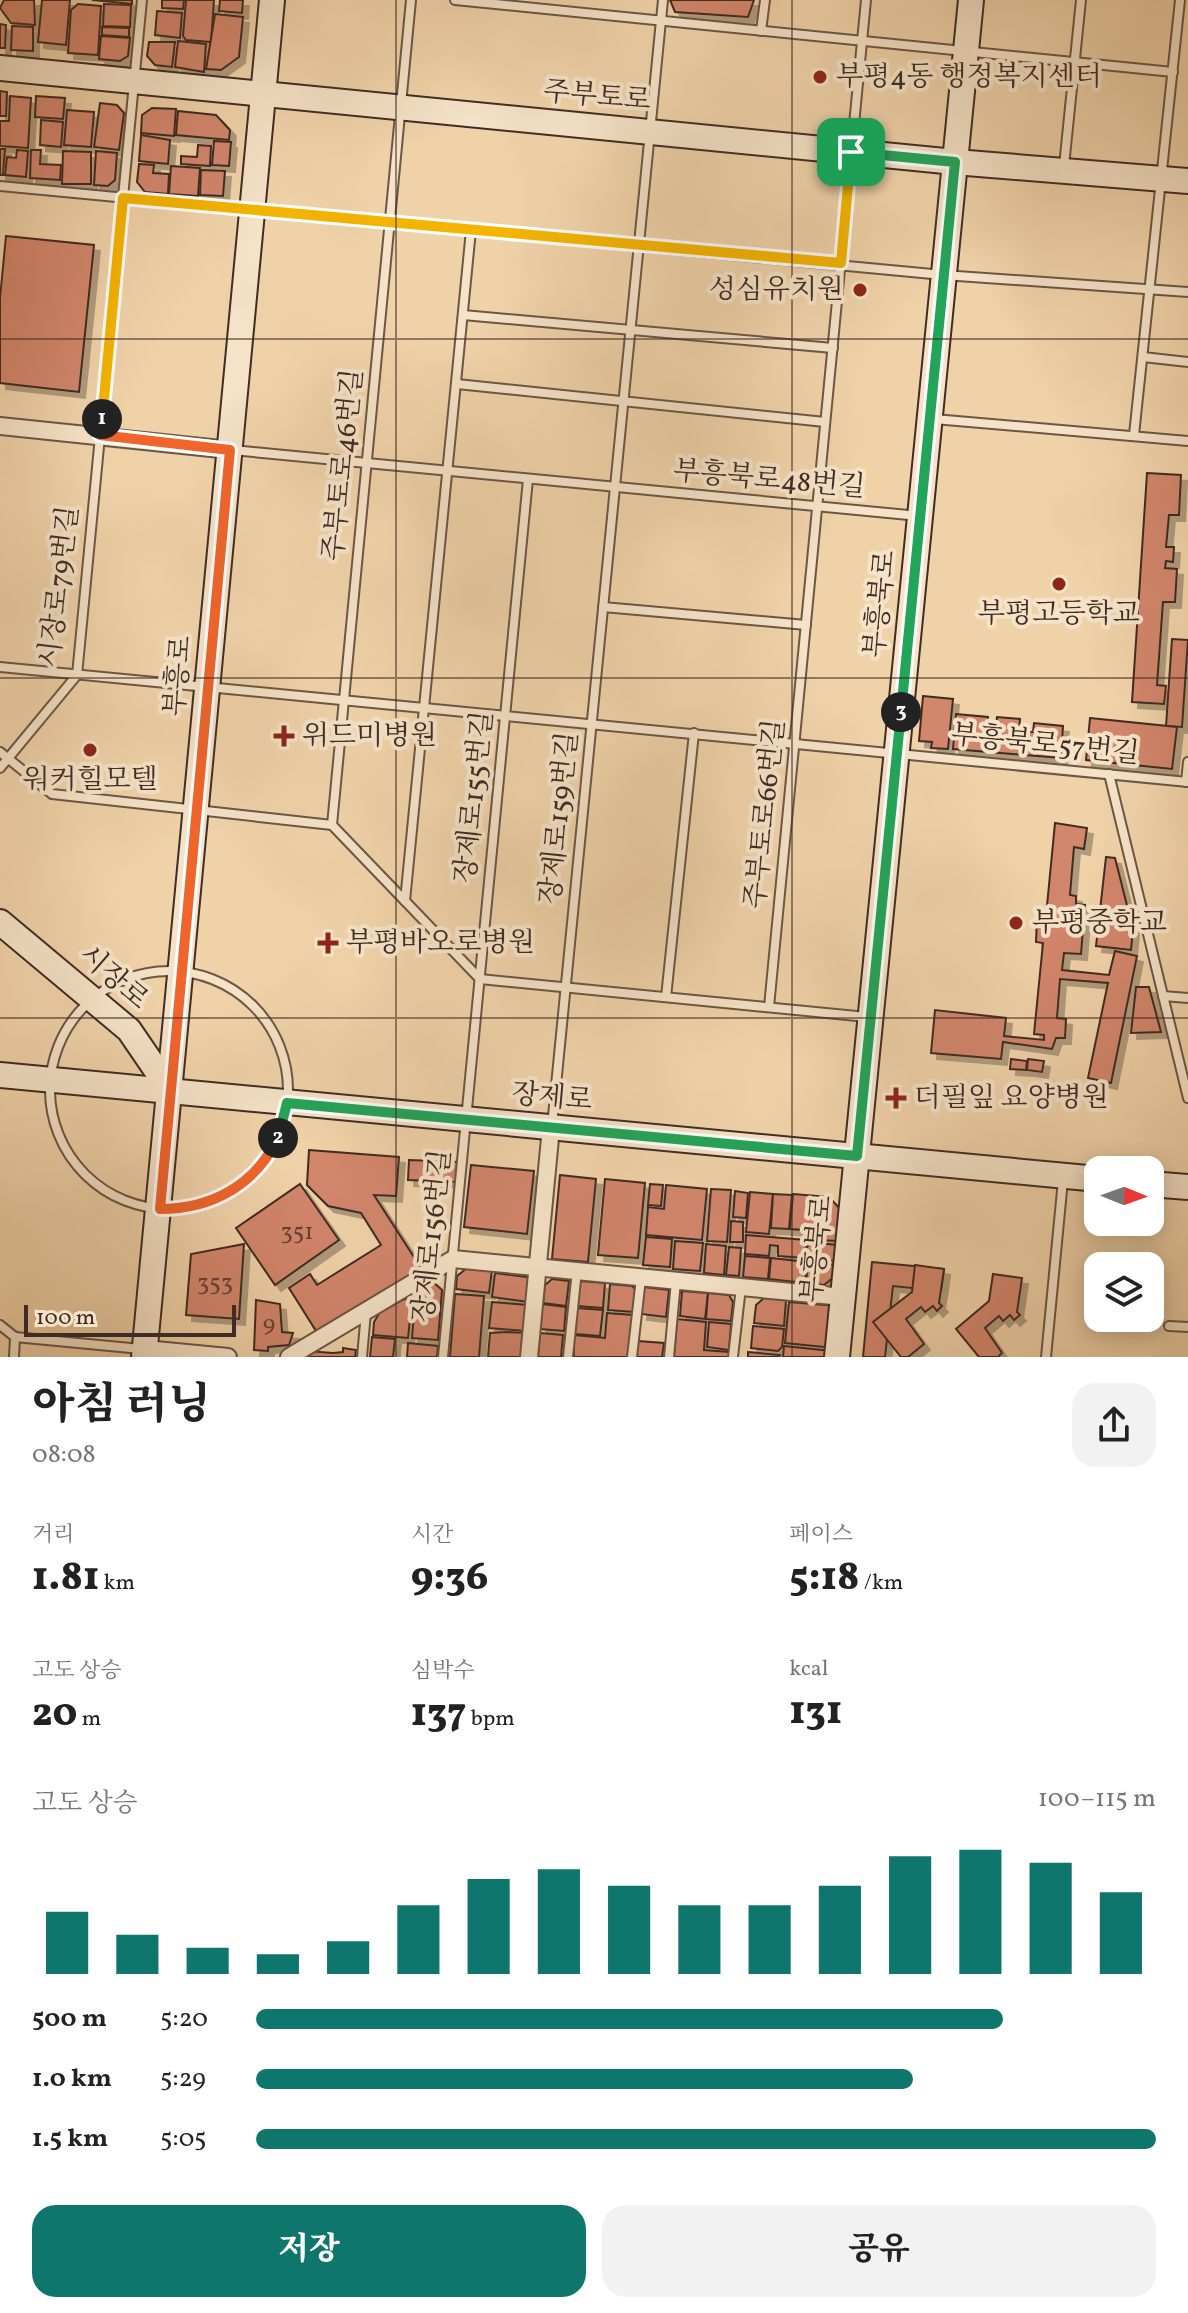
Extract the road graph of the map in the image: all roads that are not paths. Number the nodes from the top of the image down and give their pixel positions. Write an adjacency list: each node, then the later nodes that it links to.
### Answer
1 (142, 0): 18 (lane, 시장로79번길)
2 (272, 0): 19 (main road, 부흥로)
3 (411, 0): 20 (lane, 주부토로46번길)
4 (455, 0): 11 (lane)
5 (663, 0): 11 (lane, 장제로159번길)
6 (765, 0): 12 (lane)
7 (866, 0): 13 (lane, 주부토로66번길)
8 (971, 0): 14 (main road, 부흥북로)
9 (1081, 0): 15 (lane)
10 (1180, 0): 17 (lane)
11 (661, 21): 12 (lane); 21 (lane, 장제로159번길)
12 (761, 31): 13 (lane)
13 (862, 41): 14 (lane); 22 (lane, 주부토로66번길)
14 (966, 51): 15 (lane); 23 (main road, 부흥북로)
15 (1075, 62): 17 (lane); 24 (lane)
16 (0, 68): 18 (main road, 주부토로)
17 (1173, 72): 25 (lane)
18 (134, 82): 19 (main road, 주부토로); 28 (lane, 시장로79번길)
19 (262, 95): 20 (main road, 주부토로); 29 (main road, 부흥로)
20 (401, 108): 21 (main road, 주부토로); 30 (lane, 주부토로46번길)
21 (650, 132): 22 (main road, 주부토로); 32 (lane, 장제로159번길)
22 (851, 152): 23 (main road, 주부토로); 33 (lane, 주부토로66번길)
23 (955, 162): 24 (main road, 주부토로); 34 (main road, 부흥북로)
24 (1064, 172): 25 (main road, 주부토로)
25 (1161, 180): 26 (main road, 주부토로); 35 (lane)
26 (1188, 181)
27 (0, 186): 28 (lane)
28 (123, 198): 29 (lane); 47 (lane, 시장로79번길)
29 (252, 210): 30 (lane); 50 (main road, 부흥로)
30 (390, 222): 31 (lane); 51 (lane, 주부토로46번길)
31 (471, 230): 32 (lane); 37 (lane)
32 (639, 245): 33 (lane); 38 (lane, 장제로159번길)
33 (841, 263): 34 (lane); 39 (lane, 주부토로66번길)
34 (943, 275): 35 (lane); 44 (main road, 부흥북로)
35 (1151, 288): 36 (lane); 40 (lane)
36 (1188, 292)
37 (463, 315): 38 (lane); 42 (lane)
38 (630, 330): 39 (lane); 43 (lane, 장제로159번길)
39 (833, 348): 45 (lane, 주부토로66번길)
40 (1143, 357): 41 (lane); 48 (lane)
41 (1188, 362)
42 (457, 384): 43 (lane); 52 (lane)
43 (623, 403): 45 (lane); 54 (lane, 장제로159번길)
44 (930, 419): 48 (lane); 56 (main road, 부흥북로)
45 (825, 422): 55 (lane, 주부토로66번길)
46 (0, 426): 47 (street)
47 (100, 435): 50 (street); 60 (lane, 시장로79번길)
48 (1134, 435): 49 (lane)
49 (1188, 441)
50 (230, 450): 51 (lane, 부흥북로48번길); 61 (main road, 부흥로)
51 (366, 463): 52 (lane, 부흥북로48번길); 62 (lane, 주부토로46번길)
52 (447, 471): 53 (lane, 부흥북로48번길); 63 (lane)
53 (528, 479): 54 (lane, 부흥북로48번길); 64 (lane, 장제로155번길)
54 (615, 487): 55 (lane, 부흥북로48번길); 57 (lane, 장제로159번길)
55 (817, 506): 56 (lane, 부흥북로48번길); 58 (lane, 주부토로66번길)
56 (920, 516): 68 (main road, 부흥북로)
57 (603, 607): 58 (lane); 65 (lane, 장제로159번길)
58 (806, 625): 67 (lane, 주부토로66번길)
59 (0, 667): 60 (lane, 부흥북로57번길)
60 (77, 675): 61 (lane, 부흥북로57번길); 69 (lane, 시장로79번길)
61 (208, 688): 62 (lane, 부흥북로57번길); 74 (main road, 부흥로)
62 (344, 700): 63 (lane, 부흥북로57번길); 75 (lane, 주부토로46번길)
63 (424, 708): 64 (lane, 부흥북로57번길); 76 (lane)
64 (505, 716): 65 (lane, 부흥북로57번길); 79 (lane, 장제로155번길)
65 (591, 724): 66 (lane, 부흥북로57번길); 80 (lane, 장제로159번길)
66 (694, 733): 67 (lane, 부흥북로57번길); 82 (lane)
67 (794, 743): 68 (lane, 부흥북로57번길); 85 (lane, 주부토로66번길)
68 (897, 752): 72 (lane, 부흥북로57번길); 86 (main road, 부흥북로)
69 (4, 755): 71 (lane, 시장로79번길); 74 (lane)
70 (1188, 762): 73 (lane)
71 (0, 768)
72 (1109, 774): 73 (lane, 부흥북로57번길); 81 (lane)
73 (1187, 782)
74 (197, 810): 75 (lane); 78 (main road, 부흥로)
75 (332, 825): 76 (lane)
76 (405, 901): 79 (lane)
77 (0, 922): 83 (main road, 시장로)
78 (183, 971): 83 (lane); 89 (main road, 부흥로); 91 (lane)
79 (480, 979): 80 (lane); 92 (lane, 장제로155번길)
80 (565, 987): 82 (lane); 93 (lane, 장제로159번길)
81 (1163, 996): 84 (lane); 90 (lane)
82 (666, 997): 85 (lane)
83 (92, 998): 88 (lane); 89 (main road, 시장로)
84 (1188, 998)
85 (769, 1007): 86 (lane)
86 (871, 1017): 94 (main road, 부흥북로)
87 (0, 1075): 88 (main road, 장제로)
88 (50, 1080): 89 (main road, 장제로); 99 (lane)
89 (172, 1093): 91 (main road, 장제로); 99 (main road, 부흥로)
90 (1188, 1098)
91 (287, 1103): 92 (main road, 장제로); 99 (lane)
92 (466, 1120): 93 (main road, 장제로); 100 (lane, 장제로156번길)
93 (551, 1128): 94 (main road, 장제로); 101 (street)
94 (857, 1156): 95 (main road, 장제로); 106 (main road, 부흥북로)
95 (1064, 1176): 96 (main road, 장제로); 124 (lane)
96 (1084, 1178)
97 (1164, 1185): 98 (main road)
98 (1188, 1187)
99 (160, 1209): 112 (main road, 부흥로)
100 (453, 1259): 101 (street); 107 (street); 117 (lane, 장제로156번길)
101 (538, 1267): 102 (street); 118 (street)
102 (577, 1270): 103 (street); 119 (lane)
103 (641, 1277): 104 (street); 120 (lane)
104 (676, 1280): 105 (street); 121 (lane)
105 (741, 1287): 106 (street); 122 (lane)
106 (843, 1297): 123 (main road, 부흥북로)
107 (366, 1312): 115 (street); 116 (lane)
108 (0, 1325): 111 (lane)
109 (1169, 1326): 110 (lane)
110 (1188, 1327)
111 (15, 1337): 112 (lane); 113 (lane)
112 (145, 1353): 114 (street)
113 (14, 1357)
114 (228, 1357)
115 (289, 1357)
116 (362, 1357)
117 (443, 1357)
118 (529, 1357)
119 (568, 1357)
120 (632, 1357)
121 (669, 1357)
122 (733, 1357)
123 (837, 1357)
124 (1046, 1357)

